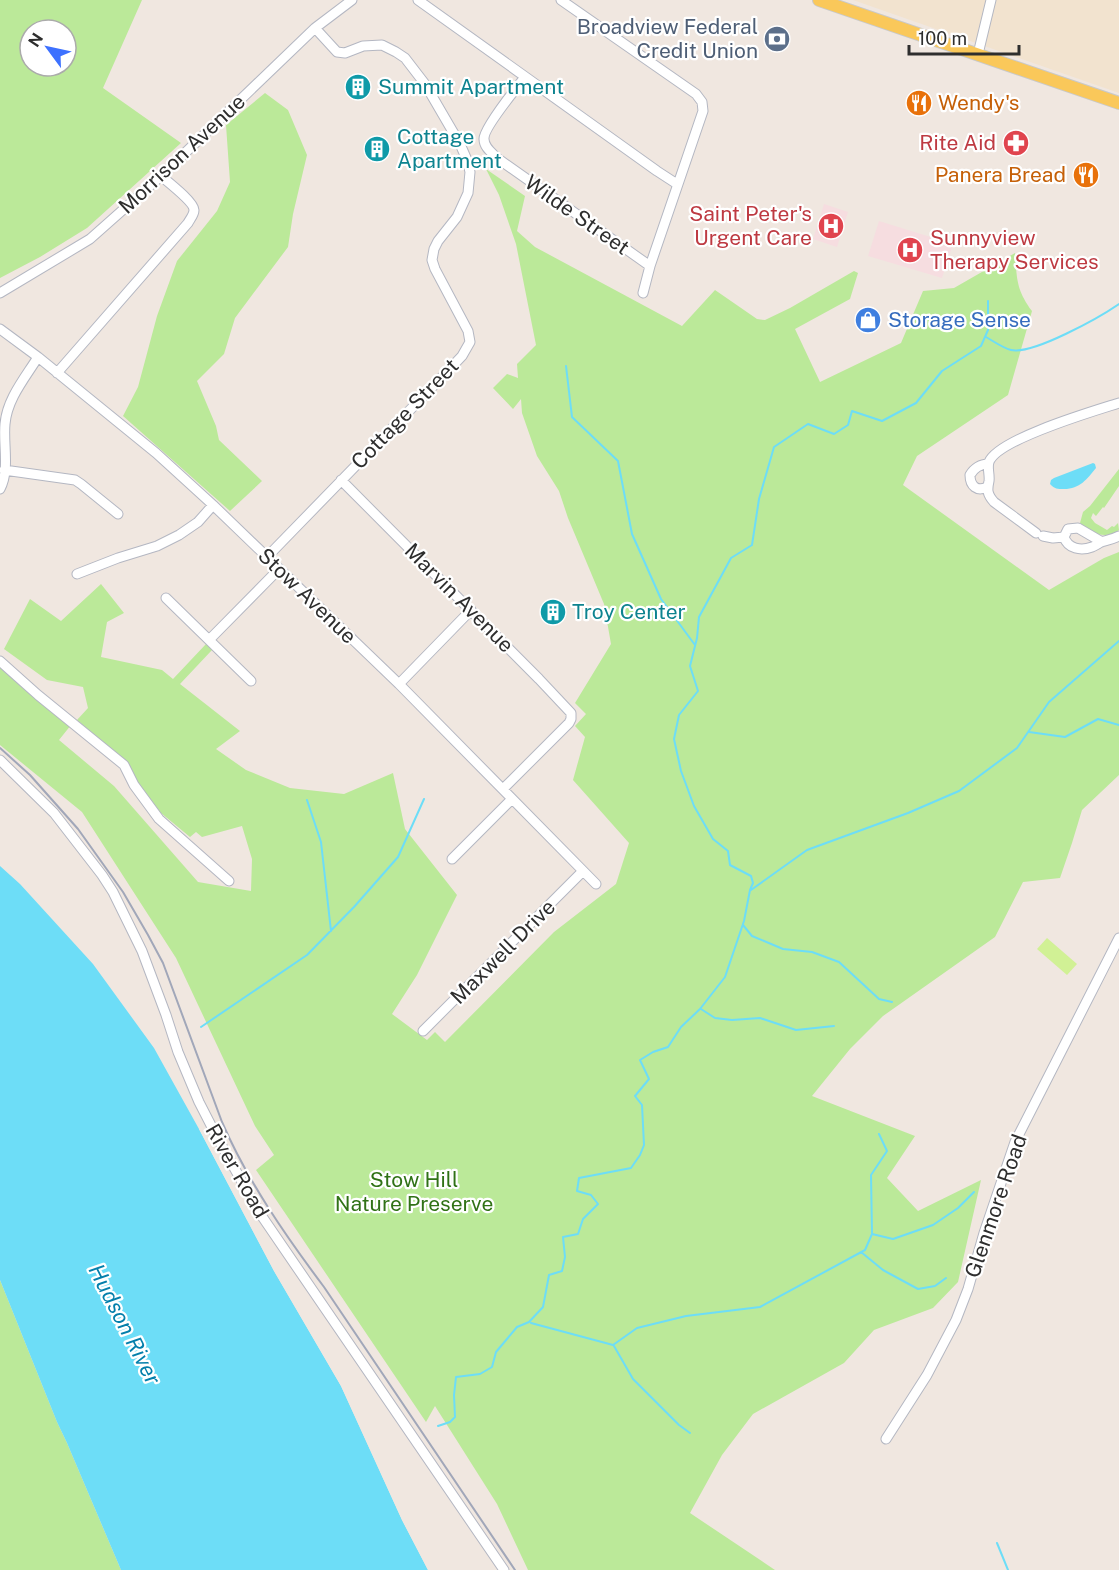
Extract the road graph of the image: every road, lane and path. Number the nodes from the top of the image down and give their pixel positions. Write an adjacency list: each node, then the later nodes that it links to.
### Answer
1 (352, 0): 6 (street, Morrison Avenue)
2 (418, 0): 8 (street)
3 (561, 0): 11 (street)
4 (819, 0): 7 (main road)
5 (991, 0): 7 (street)
6 (315, 28): 10 (street, Morrison Avenue); 21 (street, Cottage Street)
7 (978, 54): 9 (main road)
8 (525, 76): 11 (street); 12 (street, Wilde Street)
9 (1119, 103)
10 (161, 176): 13 (street, Morrison Avenue); 17 (street)
11 (677, 184): 12 (street)
12 (650, 266): 14 (street)
13 (0, 293)
14 (643, 293)
15 (0, 329): 16 (street, Stow Avenue)
16 (38, 357): 17 (street, Stow Avenue); 20 (street)
17 (57, 373): 24 (street, Stow Avenue)
18 (1119, 403): 19 (street)
19 (988, 464): 22 (street); 22 (street)
20 (4, 470): 23 (street); 25 (street)
21 (341, 480): 29 (street, Cottage Street); 33 (street, Marvin Avenue)
22 (987, 487): 27 (street)
23 (0, 489)
24 (213, 505): 29 (street, Stow Avenue); 31 (street)
25 (118, 514)
26 (1119, 536): 28 (street)
27 (1064, 537): 28 (street); 28 (street)
28 (1102, 542)
29 (266, 558): 30 (street, Stow Avenue)
30 (278, 570): 34 (street); 37 (street, Stow Avenue)
31 (77, 574)
32 (166, 598): 34 (street)
33 (471, 610): 37 (street); 39 (street, Marvin Avenue)
34 (209, 640): 36 (street)
35 (0, 661): 43 (street)
36 (251, 681)
37 (399, 684): 39 (street, Stow Avenue)
38 (0, 760): 48 (street, River Road)
39 (503, 789): 40 (street, Stow Avenue)
40 (512, 799): 41 (street); 42 (street, Stow Avenue)
41 (452, 859)
42 (583, 871): 44 (street, Stow Avenue); 46 (street, Maxwell Drive)
43 (229, 880)
44 (596, 884)
45 (1119, 938): 47 (street, Glenmore Road)
46 (423, 1031)
47 (886, 1439)
48 (504, 1570)

